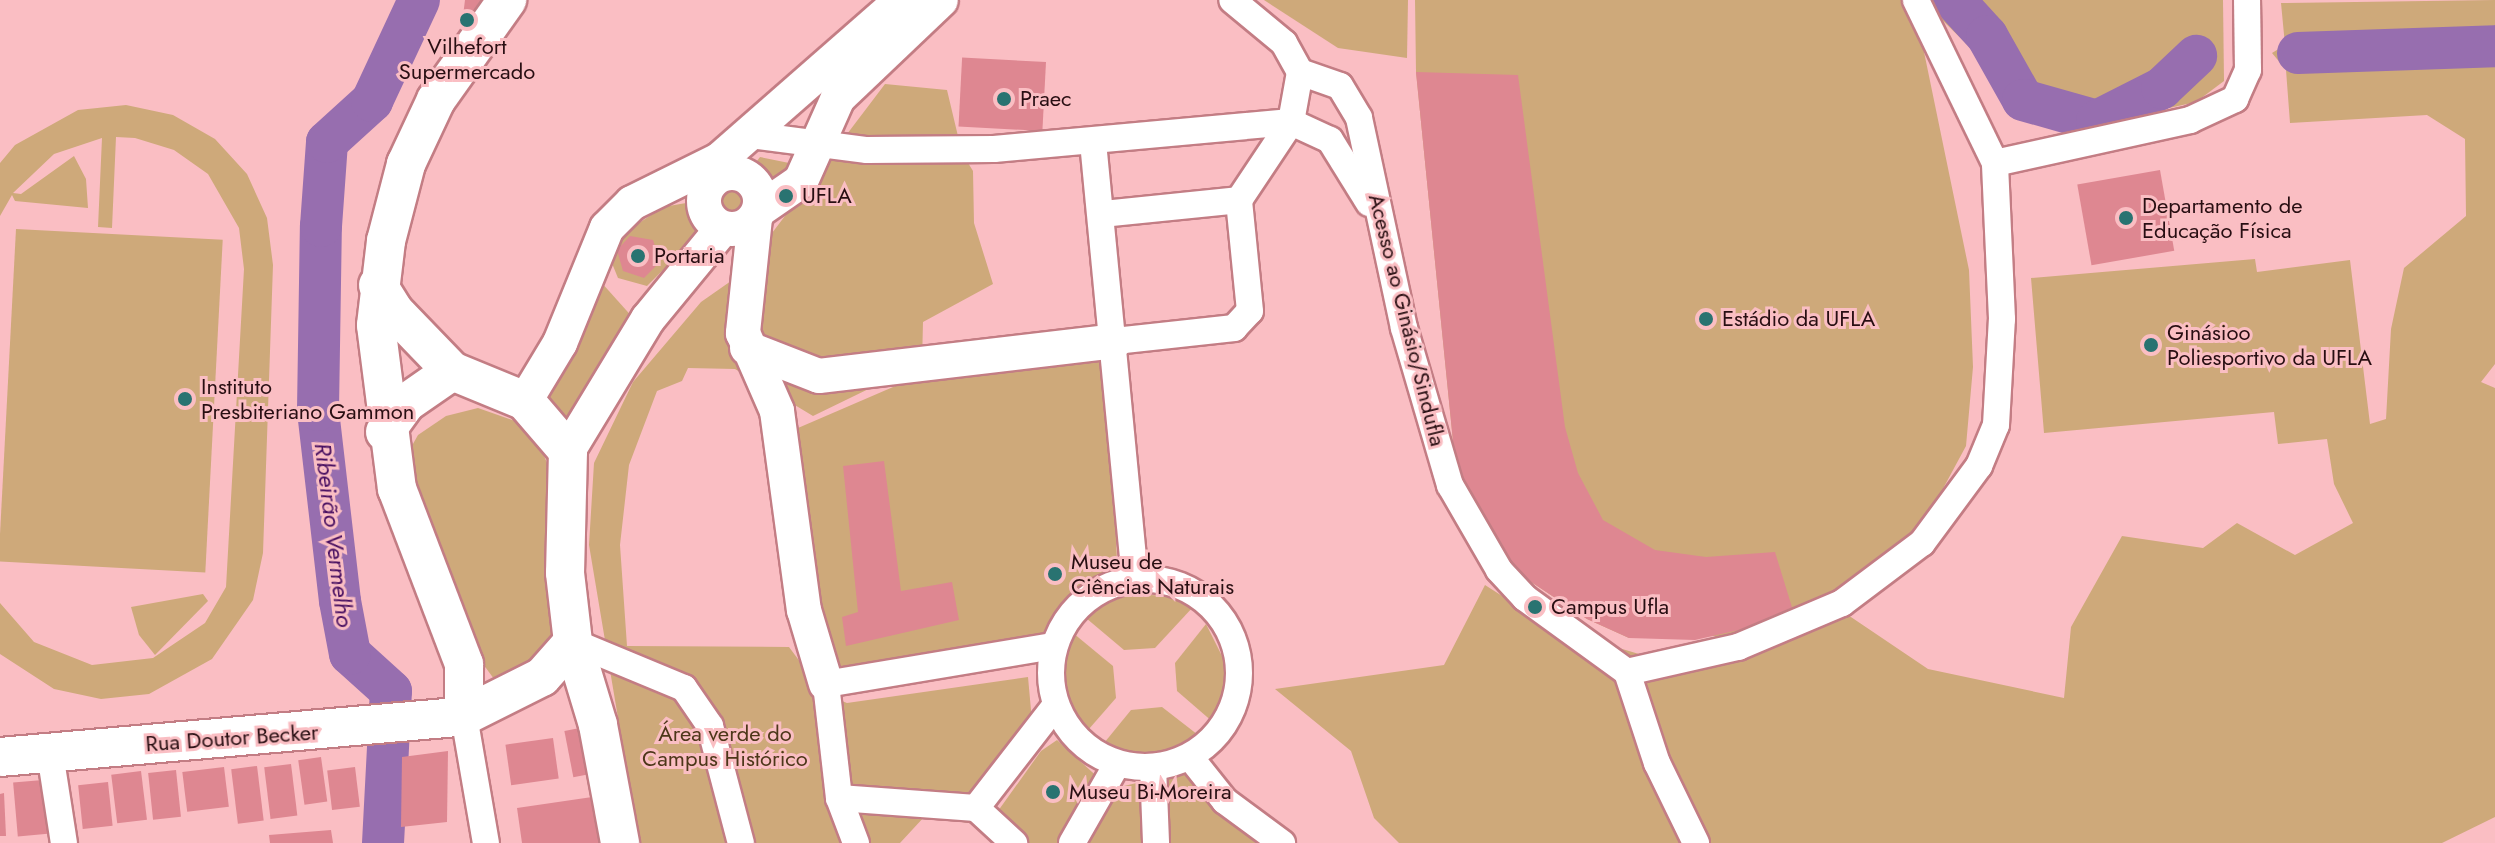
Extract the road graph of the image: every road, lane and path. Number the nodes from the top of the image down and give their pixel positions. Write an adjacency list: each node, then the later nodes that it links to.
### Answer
1 (507, 0): 19 (main road)
2 (902, 0): 9 (street)
3 (941, 0): 11 (street)
4 (1232, 0): 7 (street)
5 (1916, 0): 12 (street)
6 (2247, 0): 12 (street)
7 (1300, 72): 8 (street); 17 (street, Acesso ao Ginásio/Sindufla)
8 (1291, 122): 10 (street); 14 (street); 17 (street)
9 (751, 135): 11 (street); 13 (street)
10 (1093, 142): 11 (street); 16 (street)
11 (819, 145): 15 (street)
12 (1995, 163): 32 (street)
13 (720, 168): 15 (street); 18 (street); 24 (street)
14 (1239, 200): 16 (street); 20 (street)
15 (757, 214): 18 (street); 21 (street)
16 (1102, 214): 20 (street)
17 (1380, 224): 32 (street, Acesso ao Ginásio/Sindufla)
18 (722, 229): 27 (street)
19 (378, 285): 22 (main road); 26 (main road)
20 (1115, 341): 23 (street); 28 (street)
21 (747, 348): 23 (street); 25 (street)
22 (452, 371): 24 (main road); 26 (main road)
23 (819, 376): 25 (street)
24 (525, 401): 27 (main road)
25 (777, 411): 34 (street)
26 (385, 432): 31 (main road)
27 (568, 451): 29 (main road)
28 (1135, 579): 30 (street); 41 (street)
29 (573, 642): 33 (main road, Rua Doutor Becker); 36 (main road); 49 (street)
30 (1053, 646): 34 (street); 37 (street)
31 (464, 664): 35 (main road); 38 (main road)
32 (1627, 672): 55 (street)
33 (542, 677): 35 (main road, Rua Doutor Becker); 36 (main road)
34 (826, 684): 44 (street)
35 (508, 696): 38 (main road, Rua Doutor Becker)
36 (592, 703): 48 (main road)
37 (1056, 705): 42 (street); 45 (street)
38 (464, 716): 39 (main road, Rua Doutor Becker); 47 (street)
39 (50, 753): 40 (main road, Rua Doutor Becker); 46 (street)
40 (0, 757)
41 (1190, 757): 43 (street); 54 (street)
42 (1117, 764): 43 (street); 52 (street)
43 (1153, 767): 53 (street)
44 (839, 798): 45 (street); 50 (street)
45 (976, 808): 51 (street)
46 (64, 843)
47 (486, 843)
48 (620, 843)
49 (741, 843)
50 (856, 843)
51 (1014, 843)
52 (1072, 843)
53 (1156, 843)
54 (1282, 843)
55 (1696, 843)

